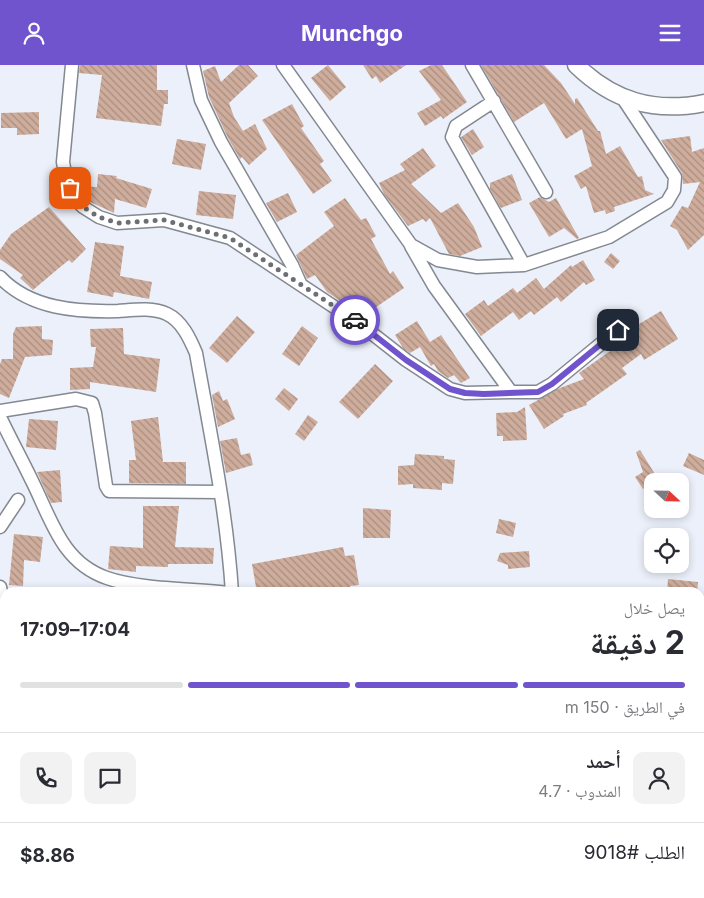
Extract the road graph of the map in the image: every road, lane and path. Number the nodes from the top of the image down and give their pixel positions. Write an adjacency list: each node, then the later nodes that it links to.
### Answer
1 (72, 65): 13 (street)
2 (193, 65): 13 (street)
3 (283, 65): 10 (street)
4 (472, 65): 7 (street)
5 (576, 65): 6 (main road)
6 (622, 97): 8 (main road); 11 (street)
7 (494, 101): 9 (street); 11 (street)
8 (704, 103)
9 (546, 192)
10 (411, 245): 11 (street); 15 (street)
11 (524, 265)
12 (0, 277): 18 (street)
13 (300, 283): 15 (street)
14 (631, 319): 15 (street)
15 (511, 393)
16 (0, 411): 18 (street)
17 (0, 417): 21 (street)
18 (220, 492): 22 (street)
19 (18, 500): 20 (street)
20 (0, 527)
21 (172, 587)
22 (232, 587)

